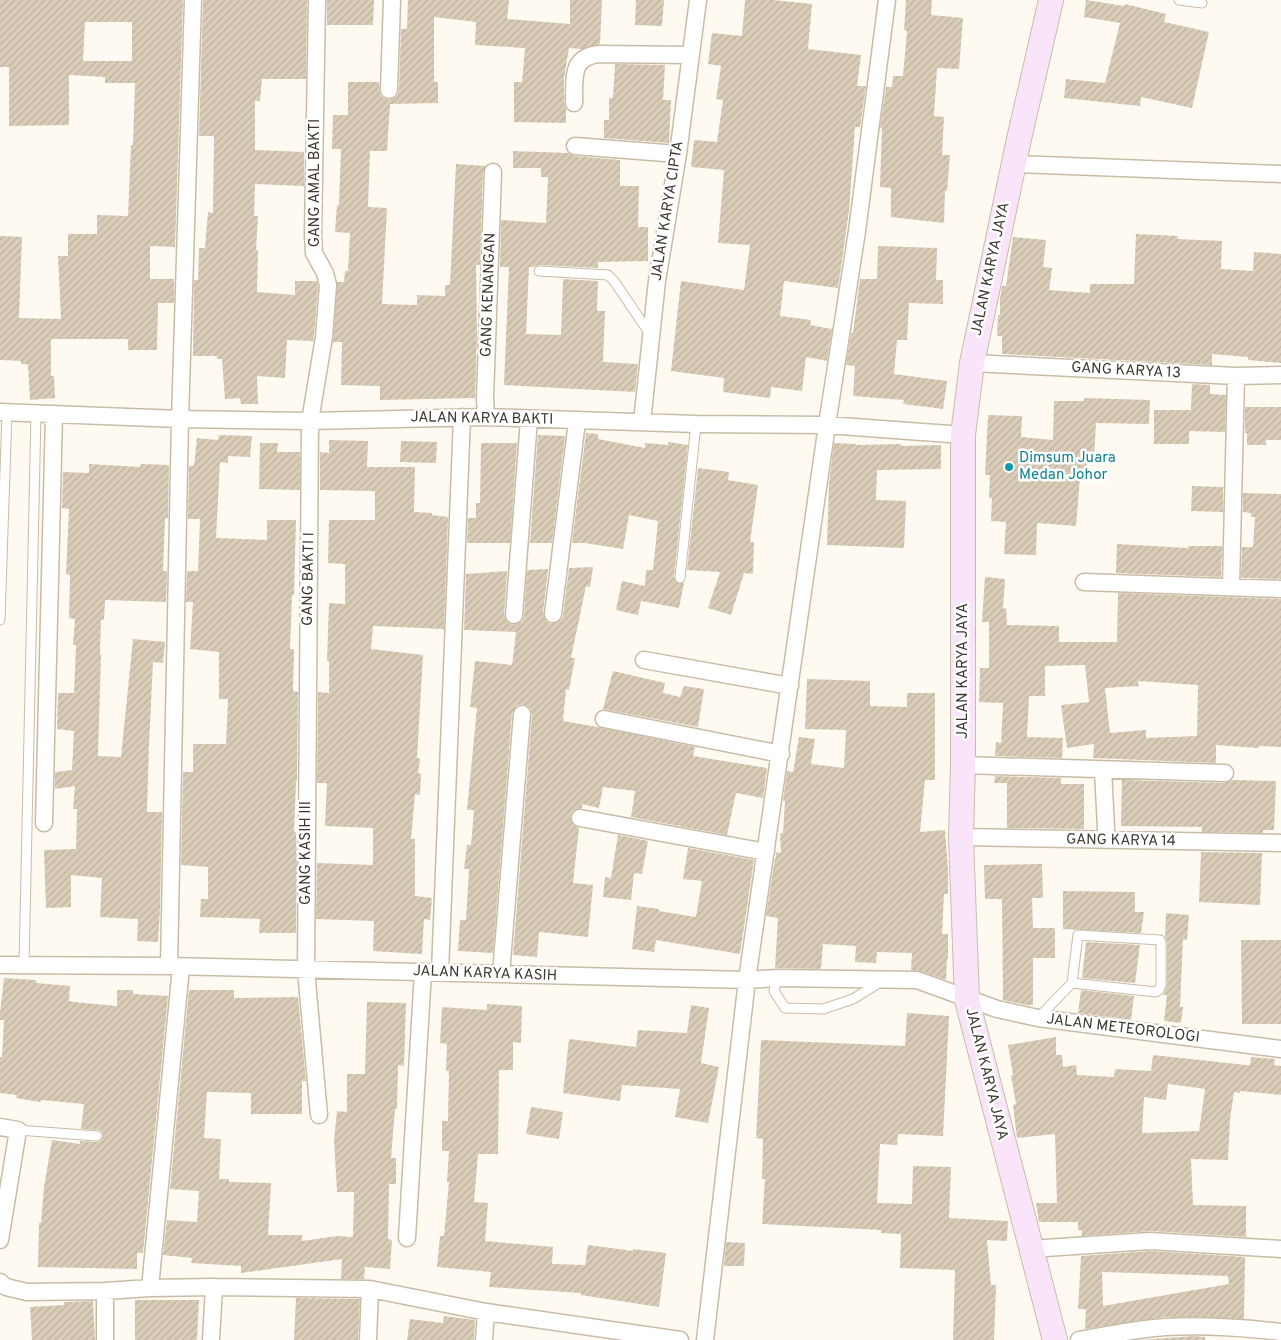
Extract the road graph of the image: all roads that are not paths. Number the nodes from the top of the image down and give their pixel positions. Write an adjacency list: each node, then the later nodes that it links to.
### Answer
1 (193, 0): 27 (street)
2 (317, 0): 29 (street, GANG AMAL BAKTI)
3 (392, 0): 10 (street)
4 (698, 0): 9 (street, JALAN KARYA CIPTA)
5 (887, 0): 33 (street)
6 (1051, 0): 14 (main road, JALAN KARYA JAYA)
7 (1179, 0): 8 (lane)
8 (1202, 3)
9 (691, 55): 11 (street); 13 (street, JALAN KARYA CIPTA)
10 (389, 90)
11 (574, 103)
12 (576, 146): 13 (street)
13 (678, 154): 18 (street, JALAN KARYA CIPTA)
14 (1013, 164): 16 (street); 19 (main road, JALAN KARYA JAYA)
15 (493, 172): 26 (street, GANG KENANGAN)
16 (1281, 174)
17 (538, 271): 18 (lane)
18 (651, 335): 31 (street, JALAN KARYA CIPTA)
19 (972, 363): 21 (street, GANG KARYA 13); 34 (main road, JALAN KARYA JAYA)
20 (1281, 375): 21 (street, GANG KARYA 13)
21 (1236, 376): 37 (street)
22 (4, 412): 23 (street, JALAN KARYA BAKTI); 41 (lane)
23 (36, 413): 24 (street, JALAN KARYA BAKTI); 58 (lane)
24 (54, 414): 27 (street, JALAN KARYA BAKTI); 52 (street)
25 (462, 417): 26 (street, JALAN KARYA BAKTI); 29 (street, JALAN KARYA BAKTI); 62 (street)
26 (486, 417): 28 (street, JALAN KARYA BAKTI)
27 (180, 419): 29 (street, JALAN KARYA BAKTI); 59 (street)
28 (529, 420): 30 (street, JALAN KARYA BAKTI); 40 (street)
29 (310, 421): 46 (street, GANG BAKTI I)
30 (577, 421): 31 (street, JALAN KARYA BAKTI); 39 (street)
31 (642, 422): 32 (street, JALAN KARYA BAKTI)
32 (696, 424): 33 (street, JALAN KARYA BAKTI); 35 (lane)
33 (827, 425): 34 (street, JALAN KARYA BAKTI); 43 (street)
34 (963, 435): 48 (main road, JALAN KARYA JAYA)
35 (680, 578)
36 (1084, 582): 37 (street)
37 (1231, 586): 38 (street)
38 (1281, 589)
39 (553, 614)
40 (514, 616)
41 (0, 620)
42 (644, 660): 43 (street)
43 (790, 686): 47 (street)
44 (522, 714): 63 (street)
45 (604, 719): 47 (street)
46 (307, 736): 60 (street, GANG KASIH III)
47 (781, 754): 56 (street)
48 (963, 764): 49 (street); 53 (main road, JALAN KARYA JAYA)
49 (1103, 770): 50 (street); 54 (street)
50 (1224, 772)
51 (580, 818): 56 (street)
52 (44, 823)
53 (961, 837): 54 (street, GANG KARYA 14); 68 (main road, JALAN KARYA JAYA)
54 (1105, 840): 55 (street, GANG KARYA 14)
55 (1281, 843)
56 (766, 852): 65 (street)
57 (0, 965): 58 (street, JALAN KARYA KASIH)
58 (24, 965): 59 (street, JALAN KARYA KASIH)
59 (175, 966): 60 (street, JALAN KARYA KASIH); 81 (street)
60 (306, 970): 61 (street, JALAN KARYA KASIH); 71 (street, GANG KASIH III)
61 (423, 972): 62 (street, JALAN KARYA KASIH); 75 (street)
62 (440, 972): 63 (street, JALAN KARYA KASIH)
63 (501, 974): 65 (street, JALAN KARYA KASIH)
64 (777, 978): 65 (street, JALAN KARYA KASIH); 66 (street, JALAN KARYA KASIH); 66 (lane)
65 (747, 980): 91 (street)
66 (883, 981): 68 (street, JALAN KARYA KASIH)
67 (1072, 983): 67 (lane); 69 (lane)
68 (967, 1000): 69 (street, JALAN METEOROLOGI); 77 (main road, JALAN KARYA JAYA)
69 (1038, 1018): 70 (street, JALAN METEOROLOGI)
70 (1281, 1049)
71 (319, 1115)
72 (0, 1127): 73 (street)
73 (18, 1130): 74 (lane); 76 (street)
74 (97, 1136)
75 (407, 1238)
76 (0, 1240)
77 (1030, 1249): 78 (street); 92 (main road, JALAN KARYA JAYA)
78 (1281, 1249)
79 (0, 1282): 83 (street)
80 (214, 1286): 81 (street); 82 (street); 87 (street)
81 (150, 1288): 83 (street)
82 (370, 1288): 84 (street); 88 (street)
83 (105, 1291): 86 (street)
84 (486, 1312): 89 (street); 90 (street)
85 (1281, 1332): 93 (street)
86 (105, 1340)
87 (211, 1340)
88 (368, 1340)
89 (484, 1340)
90 (680, 1340)
91 (705, 1340)
92 (1055, 1340)
93 (1078, 1340)

